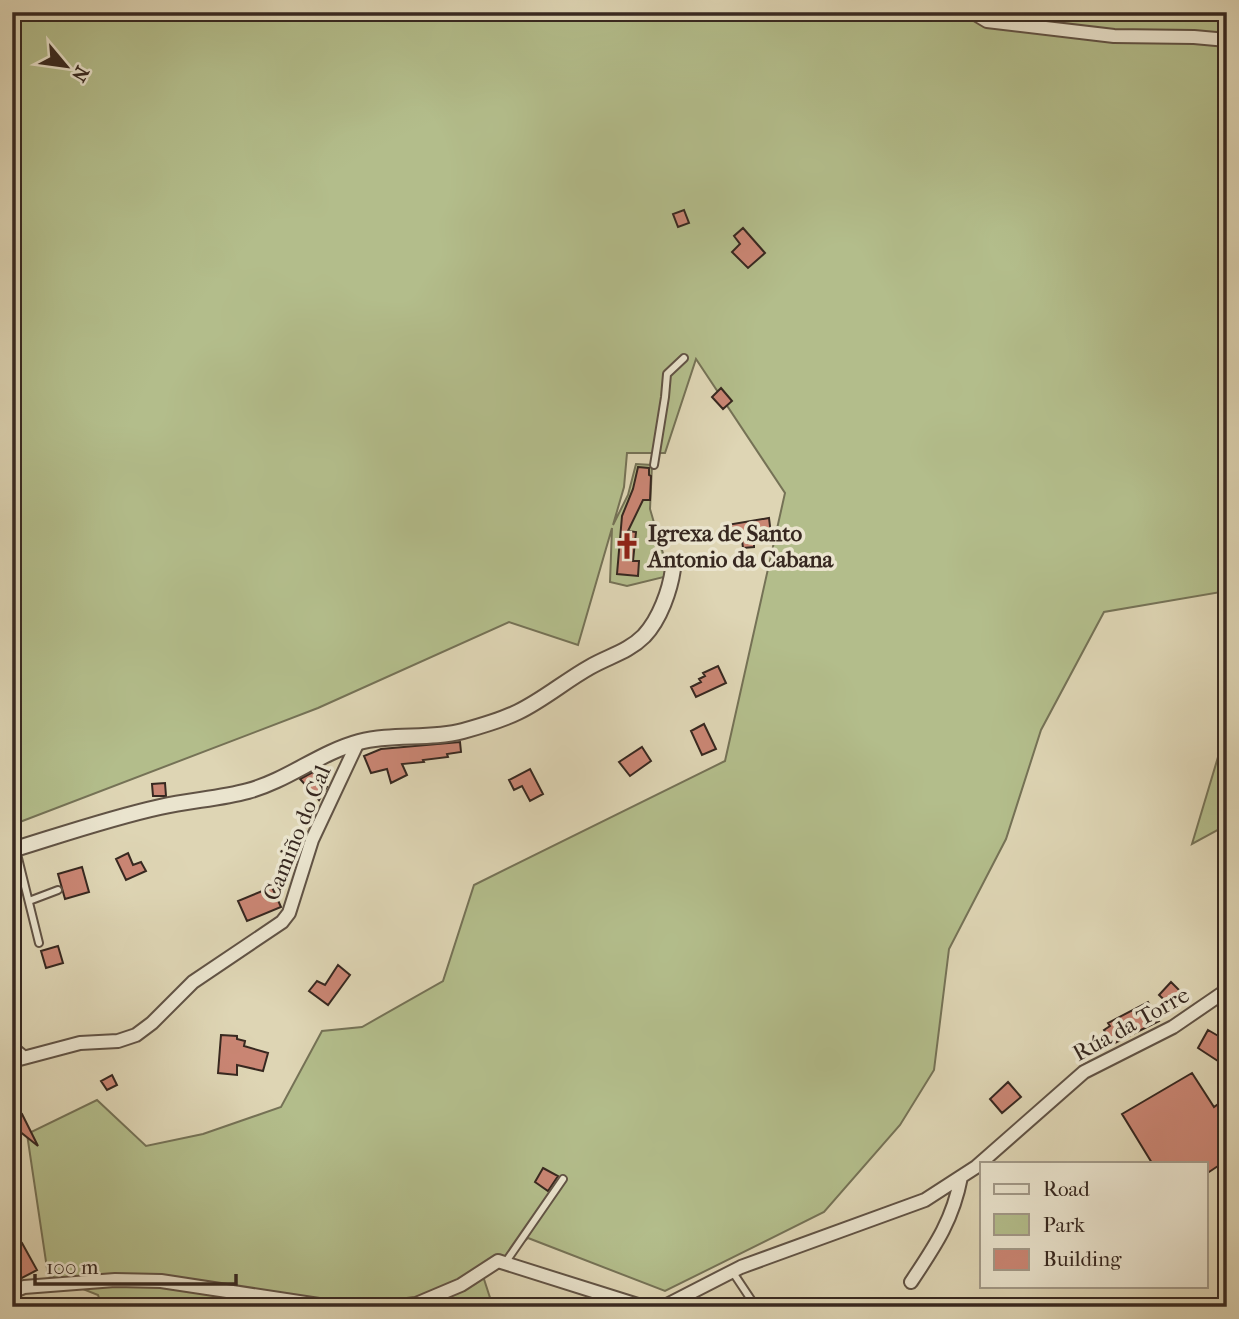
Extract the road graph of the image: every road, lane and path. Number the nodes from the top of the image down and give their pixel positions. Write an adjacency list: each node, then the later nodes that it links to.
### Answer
1 (972, 12): 2 (street)
2 (1227, 40)
3 (684, 358): 4 (lane)
4 (654, 465)
5 (673, 569): 6 (street)
6 (358, 742): 7 (street); 13 (street, Camiño do Cal)
7 (14, 849): 9 (lane)
8 (58, 890): 9 (lane)
9 (29, 901): 10 (lane)
10 (39, 943)
11 (1227, 990): 14 (street, Rúa da Torre)
12 (12, 1048): 13 (street)
13 (18, 1059)
14 (982, 1162)
15 (980, 1163): 16 (street, Rúa da Torre)
16 (961, 1177): 19 (street, Rúa da Torre); 20 (street)
17 (563, 1179): 18 (lane)
18 (505, 1263): 24 (street); 25 (street)
19 (732, 1271): 22 (street, Rúa da Torre); 26 (lane)
20 (911, 1282)
21 (12, 1292): 23 (street)
22 (672, 1305)
23 (332, 1307)
24 (390, 1307)
25 (645, 1307)
26 (756, 1307)

